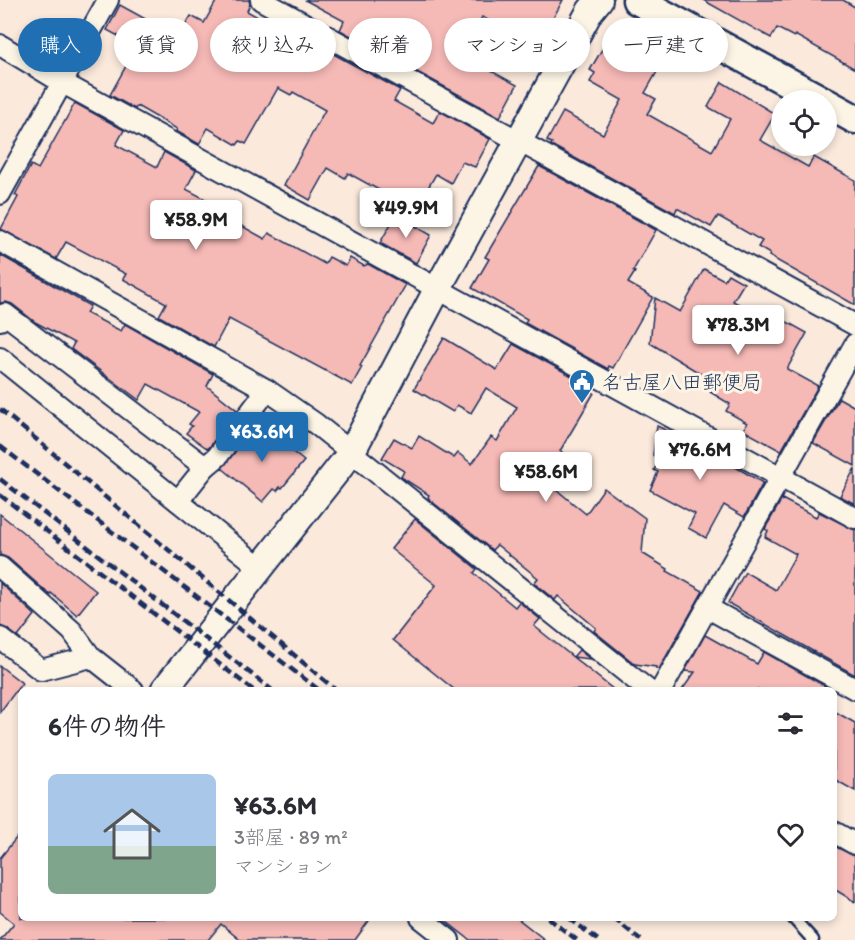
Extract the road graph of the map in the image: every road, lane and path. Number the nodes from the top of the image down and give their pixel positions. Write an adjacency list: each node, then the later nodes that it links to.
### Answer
1 (108, 0): 6 (street)
2 (261, 0): 10 (street)
3 (599, 0): 10 (street)
4 (638, 0): 7 (main road)
5 (0, 45): 6 (street)
6 (63, 83): 11 (street); 13 (street)
7 (804, 90)
8 (837, 109): 9 (main road)
9 (855, 119)
10 (519, 140): 13 (street); 15 (street)
11 (0, 194)
12 (0, 241): 18 (street)
13 (438, 288): 19 (street); 21 (street)
14 (0, 320): 20 (street)
15 (855, 325)
16 (855, 345): 21 (street)
17 (0, 358): 22 (street)
18 (267, 390): 19 (street); 20 (street)
19 (351, 453): 25 (street); 31 (street)
20 (205, 467): 22 (street)
21 (781, 477): 23 (street); 26 (street)
22 (178, 501): 25 (street)
23 (855, 518)
24 (0, 567): 28 (street)
25 (261, 568): 30 (street)
26 (708, 608): 32 (street); 33 (street)
27 (0, 638): 28 (street)
28 (91, 657): 29 (street)
29 (129, 687)
30 (166, 687)
31 (644, 687)
32 (663, 687)
33 (855, 689)
34 (837, 834): 35 (street)
35 (855, 844)
36 (426, 921): 38 (street)
37 (796, 921): 39 (lane)
38 (449, 940)
39 (813, 940)

